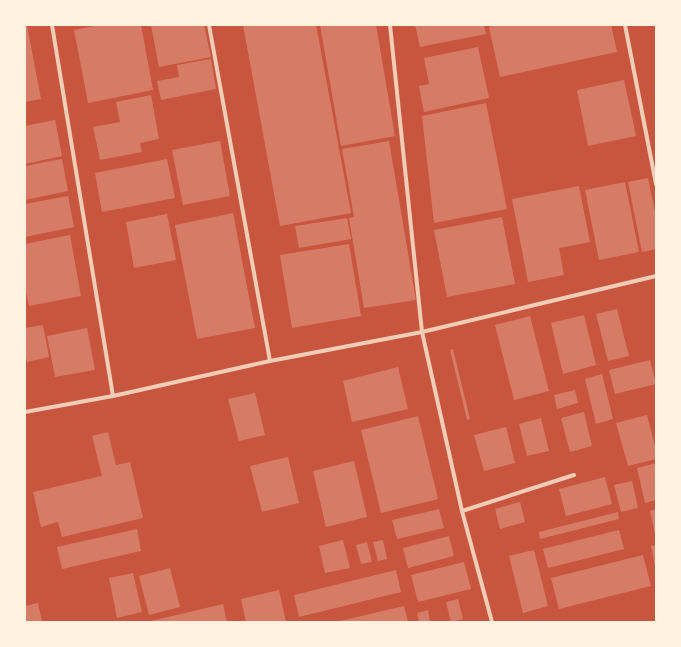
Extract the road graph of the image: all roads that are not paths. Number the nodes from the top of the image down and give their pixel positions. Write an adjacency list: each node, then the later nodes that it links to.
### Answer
1 (52, 25): 9 (street)
2 (209, 25): 8 (street)
3 (390, 25): 7 (street)
4 (625, 25): 5 (street)
5 (656, 184)
6 (656, 276): 7 (street)
7 (422, 332): 8 (street); 12 (street)
8 (270, 361): 9 (street)
9 (113, 396): 10 (street)
10 (25, 412)
11 (574, 475): 12 (street)
12 (462, 511): 13 (street)
13 (492, 622)

